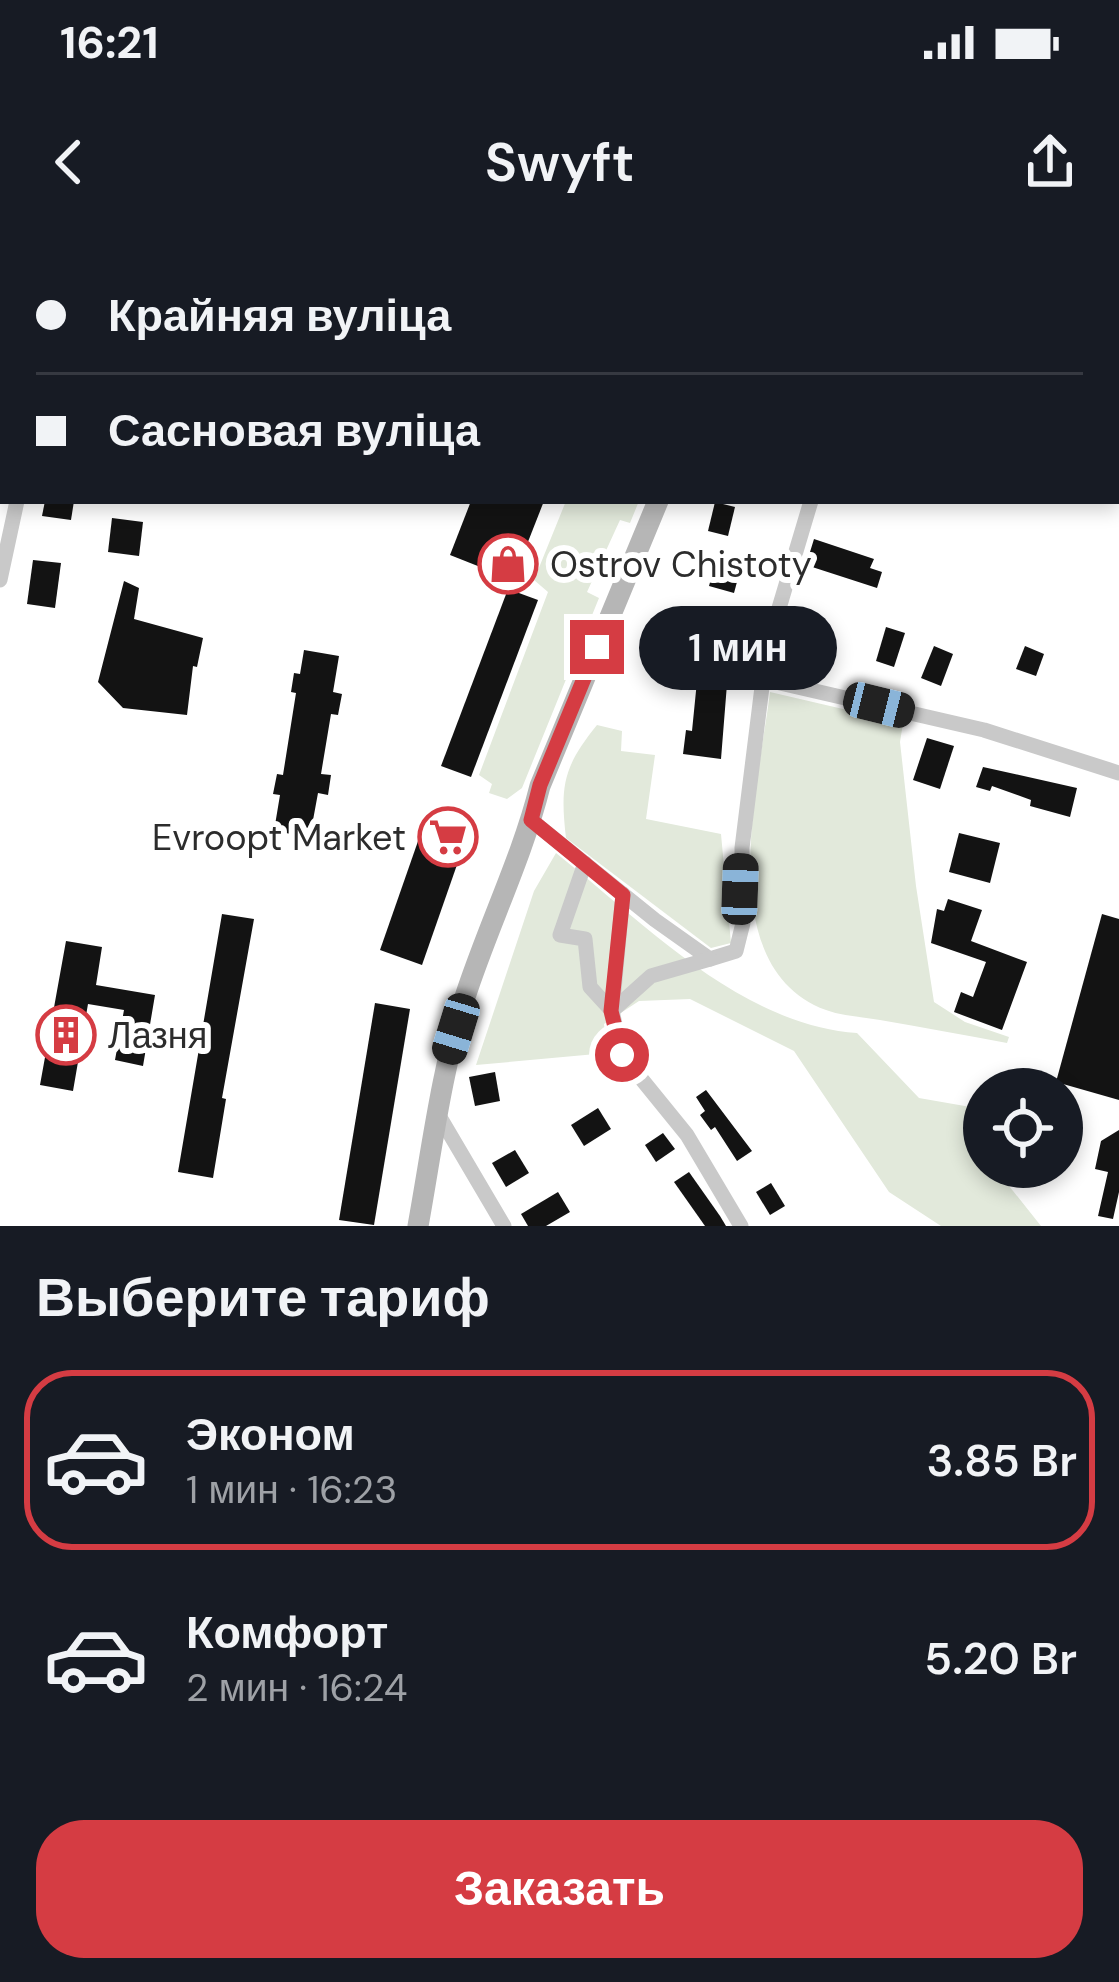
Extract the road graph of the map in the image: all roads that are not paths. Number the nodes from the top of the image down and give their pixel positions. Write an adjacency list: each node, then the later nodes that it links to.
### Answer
1 (15, 504): 4 (street)
2 (657, 504): 7 (main road)
3 (810, 504): 5 (street)
4 (0, 580)
5 (763, 679): 6 (street); 10 (street)
6 (1119, 773)
7 (531, 820): 8 (street); 12 (main road)
8 (585, 863): 9 (street); 11 (street)
9 (623, 895): 10 (street); 11 (street)
10 (710, 959): 11 (street)
11 (611, 1011): 15 (street)
12 (438, 1114): 13 (main road); 14 (street)
13 (418, 1226)
14 (504, 1226)
15 (741, 1226)

